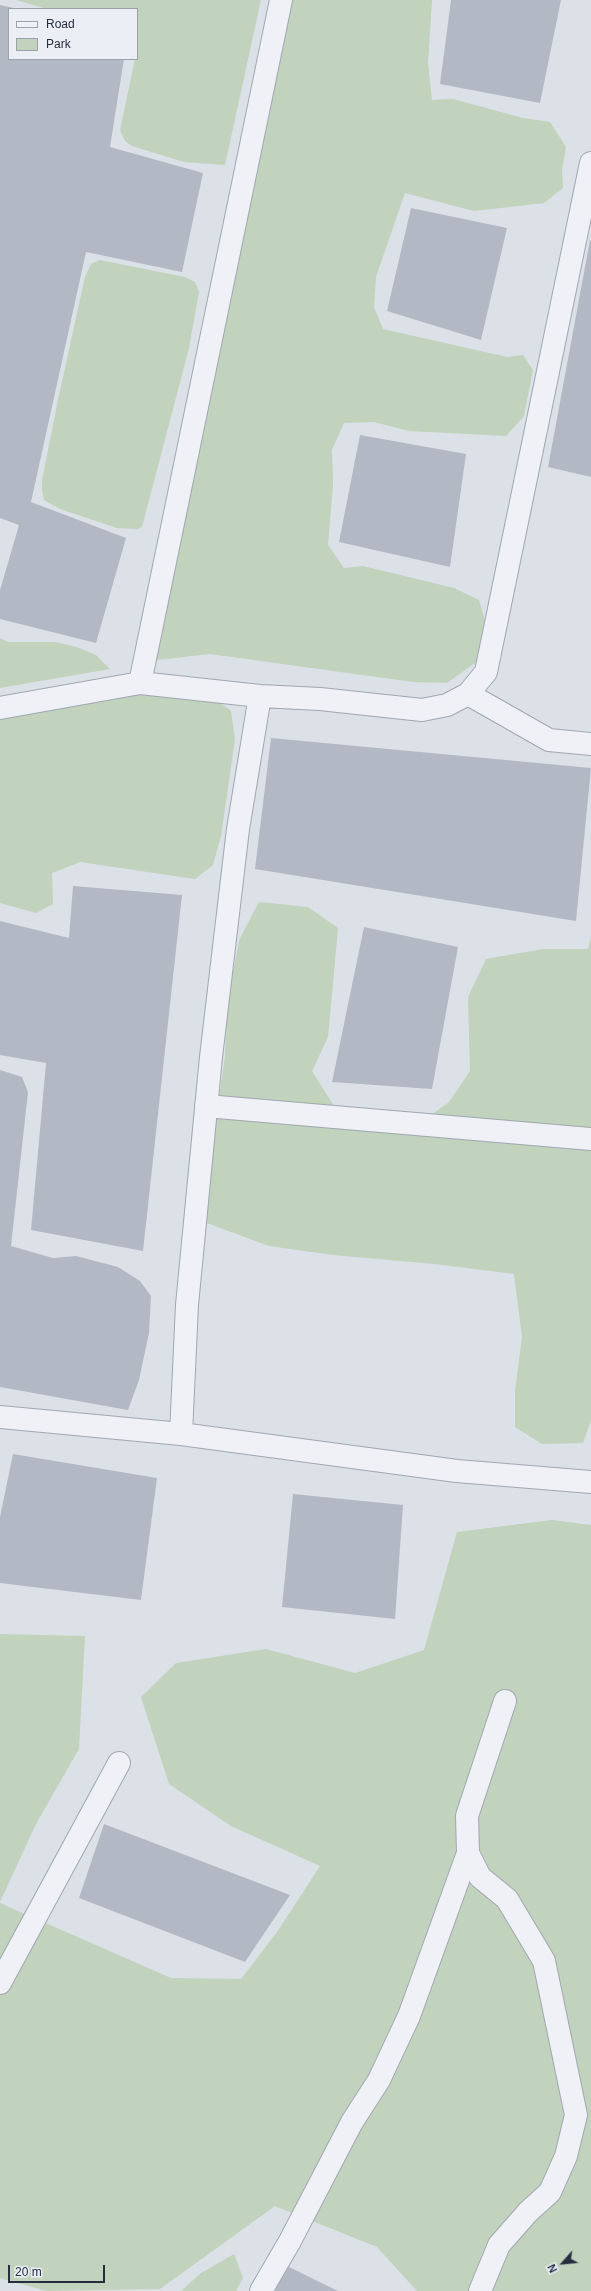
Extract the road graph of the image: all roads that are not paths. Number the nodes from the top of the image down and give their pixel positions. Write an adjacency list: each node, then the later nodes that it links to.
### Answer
1 (281, 0): 3 (street)
2 (591, 163): 4 (street)
3 (140, 683): 5 (street); 6 (street)
4 (468, 694): 5 (street); 7 (street)
5 (260, 696): 8 (street)
6 (0, 708)
7 (590, 747)
8 (206, 1106): 9 (street); 11 (street)
9 (591, 1139)
10 (0, 1416): 11 (street)
11 (181, 1434): 12 (street)
12 (591, 1482)
13 (505, 1701): 15 (street)
14 (120, 1763): 16 (street)
15 (468, 1853): 17 (street); 18 (street)
16 (0, 1983)
17 (261, 2291)
18 (480, 2291)

